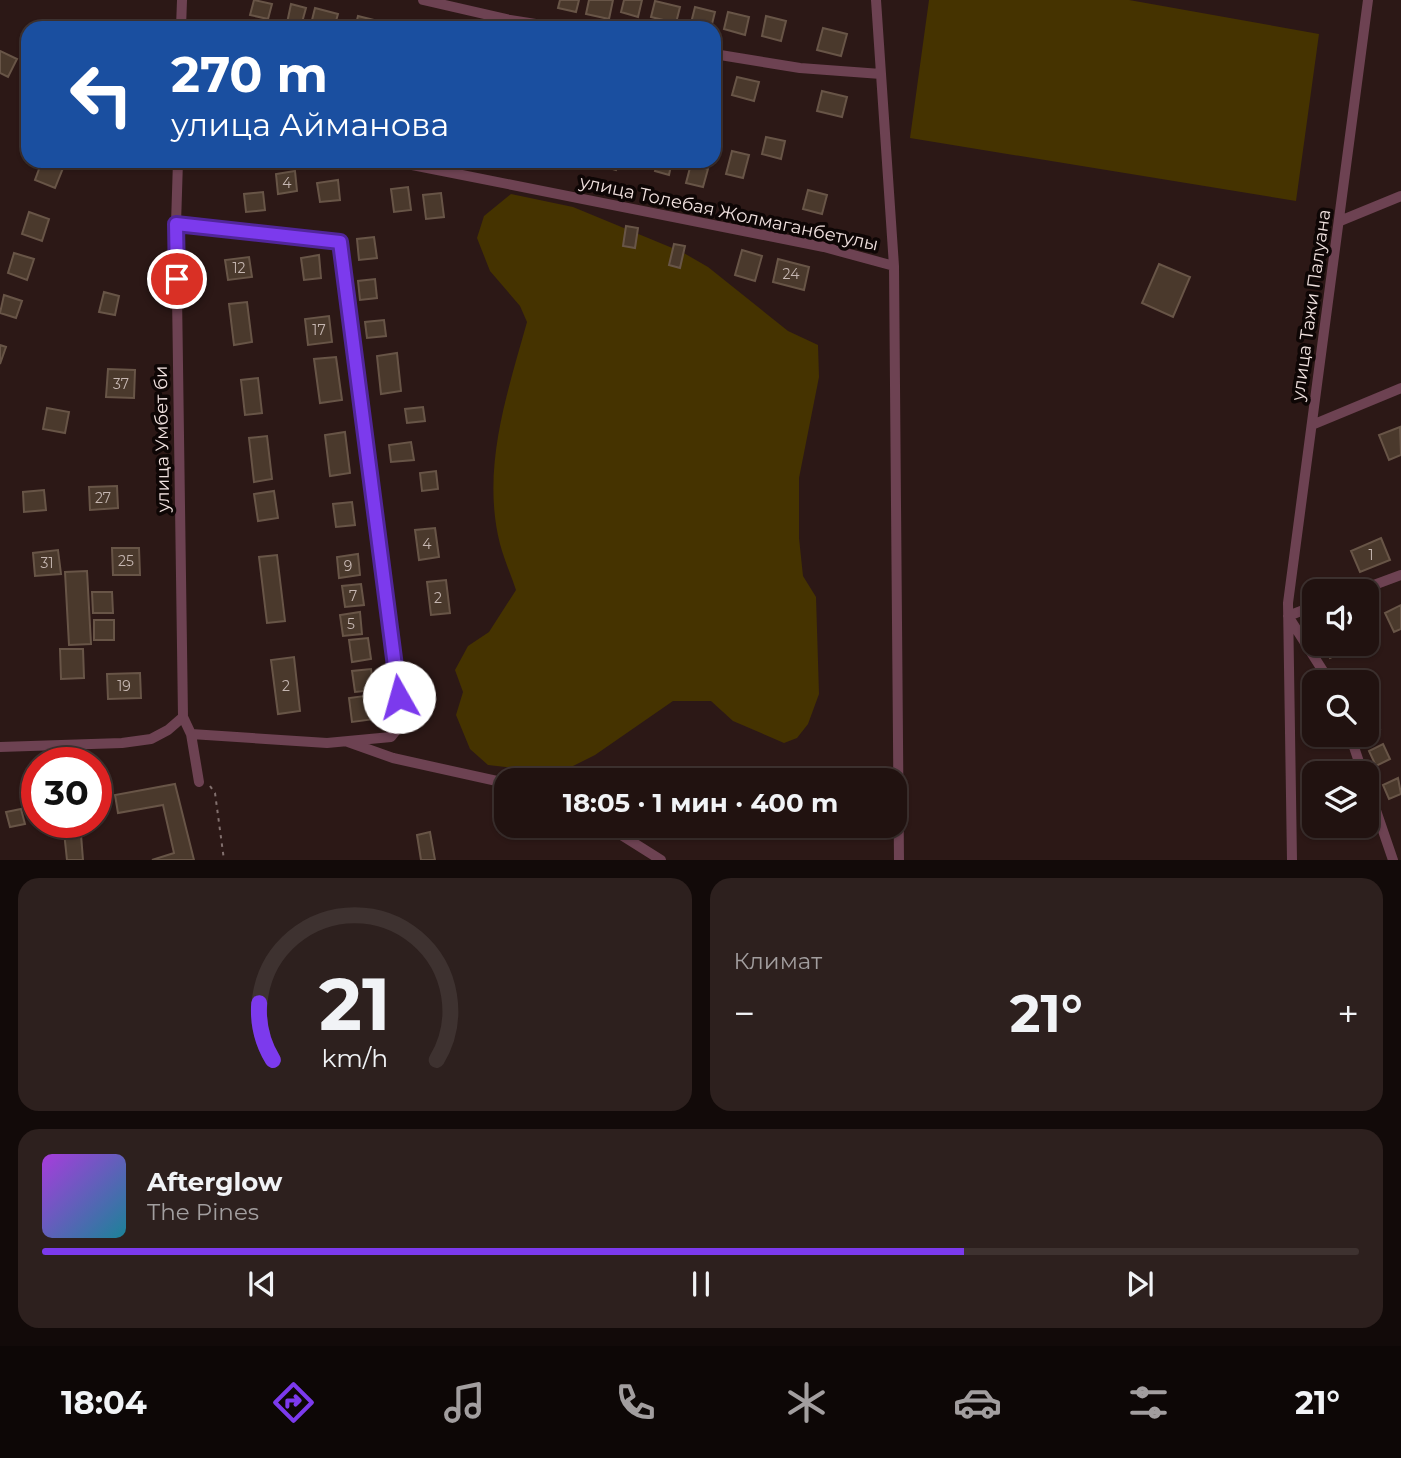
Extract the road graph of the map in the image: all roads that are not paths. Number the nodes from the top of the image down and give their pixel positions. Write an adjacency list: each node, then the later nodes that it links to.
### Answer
1 (182, 0): 5 (street)
2 (423, 0): 6 (street)
3 (876, 0): 8 (street)
4 (1368, 0): 12 (street, улица Тажи Палуана)
5 (181, 21)
6 (526, 21)
7 (721, 55): 8 (street)
8 (881, 74): 14 (street)
9 (178, 168): 13 (street, улица Умбет би)
10 (427, 168): 14 (street, улица Толебая Жолмаганбетулы)
11 (1401, 196): 12 (street)
12 (1340, 221): 16 (street, улица Тажи Палуана)
13 (176, 224): 22 (street, улица Умбет би); 24 (street)
14 (894, 266): 31 (street)
15 (1401, 388): 16 (street)
16 (1312, 425): 20 (street, улица Тажи Палуана)
17 (1401, 575): 18 (street)
18 (1379, 583)
19 (1302, 610): 20 (street)
20 (1288, 615): 21 (street); 32 (street, улица Тажи Палуана)
21 (1322, 670)
22 (183, 717): 23 (street); 25 (street)
23 (191, 734): 24 (street); 27 (street)
24 (345, 742): 26 (street)
25 (0, 747)
26 (494, 780)
27 (202, 781)
28 (1379, 819): 33 (street)
29 (627, 838): 30 (street)
30 (661, 859)
31 (899, 859)
32 (1292, 859)
33 (1393, 859)

